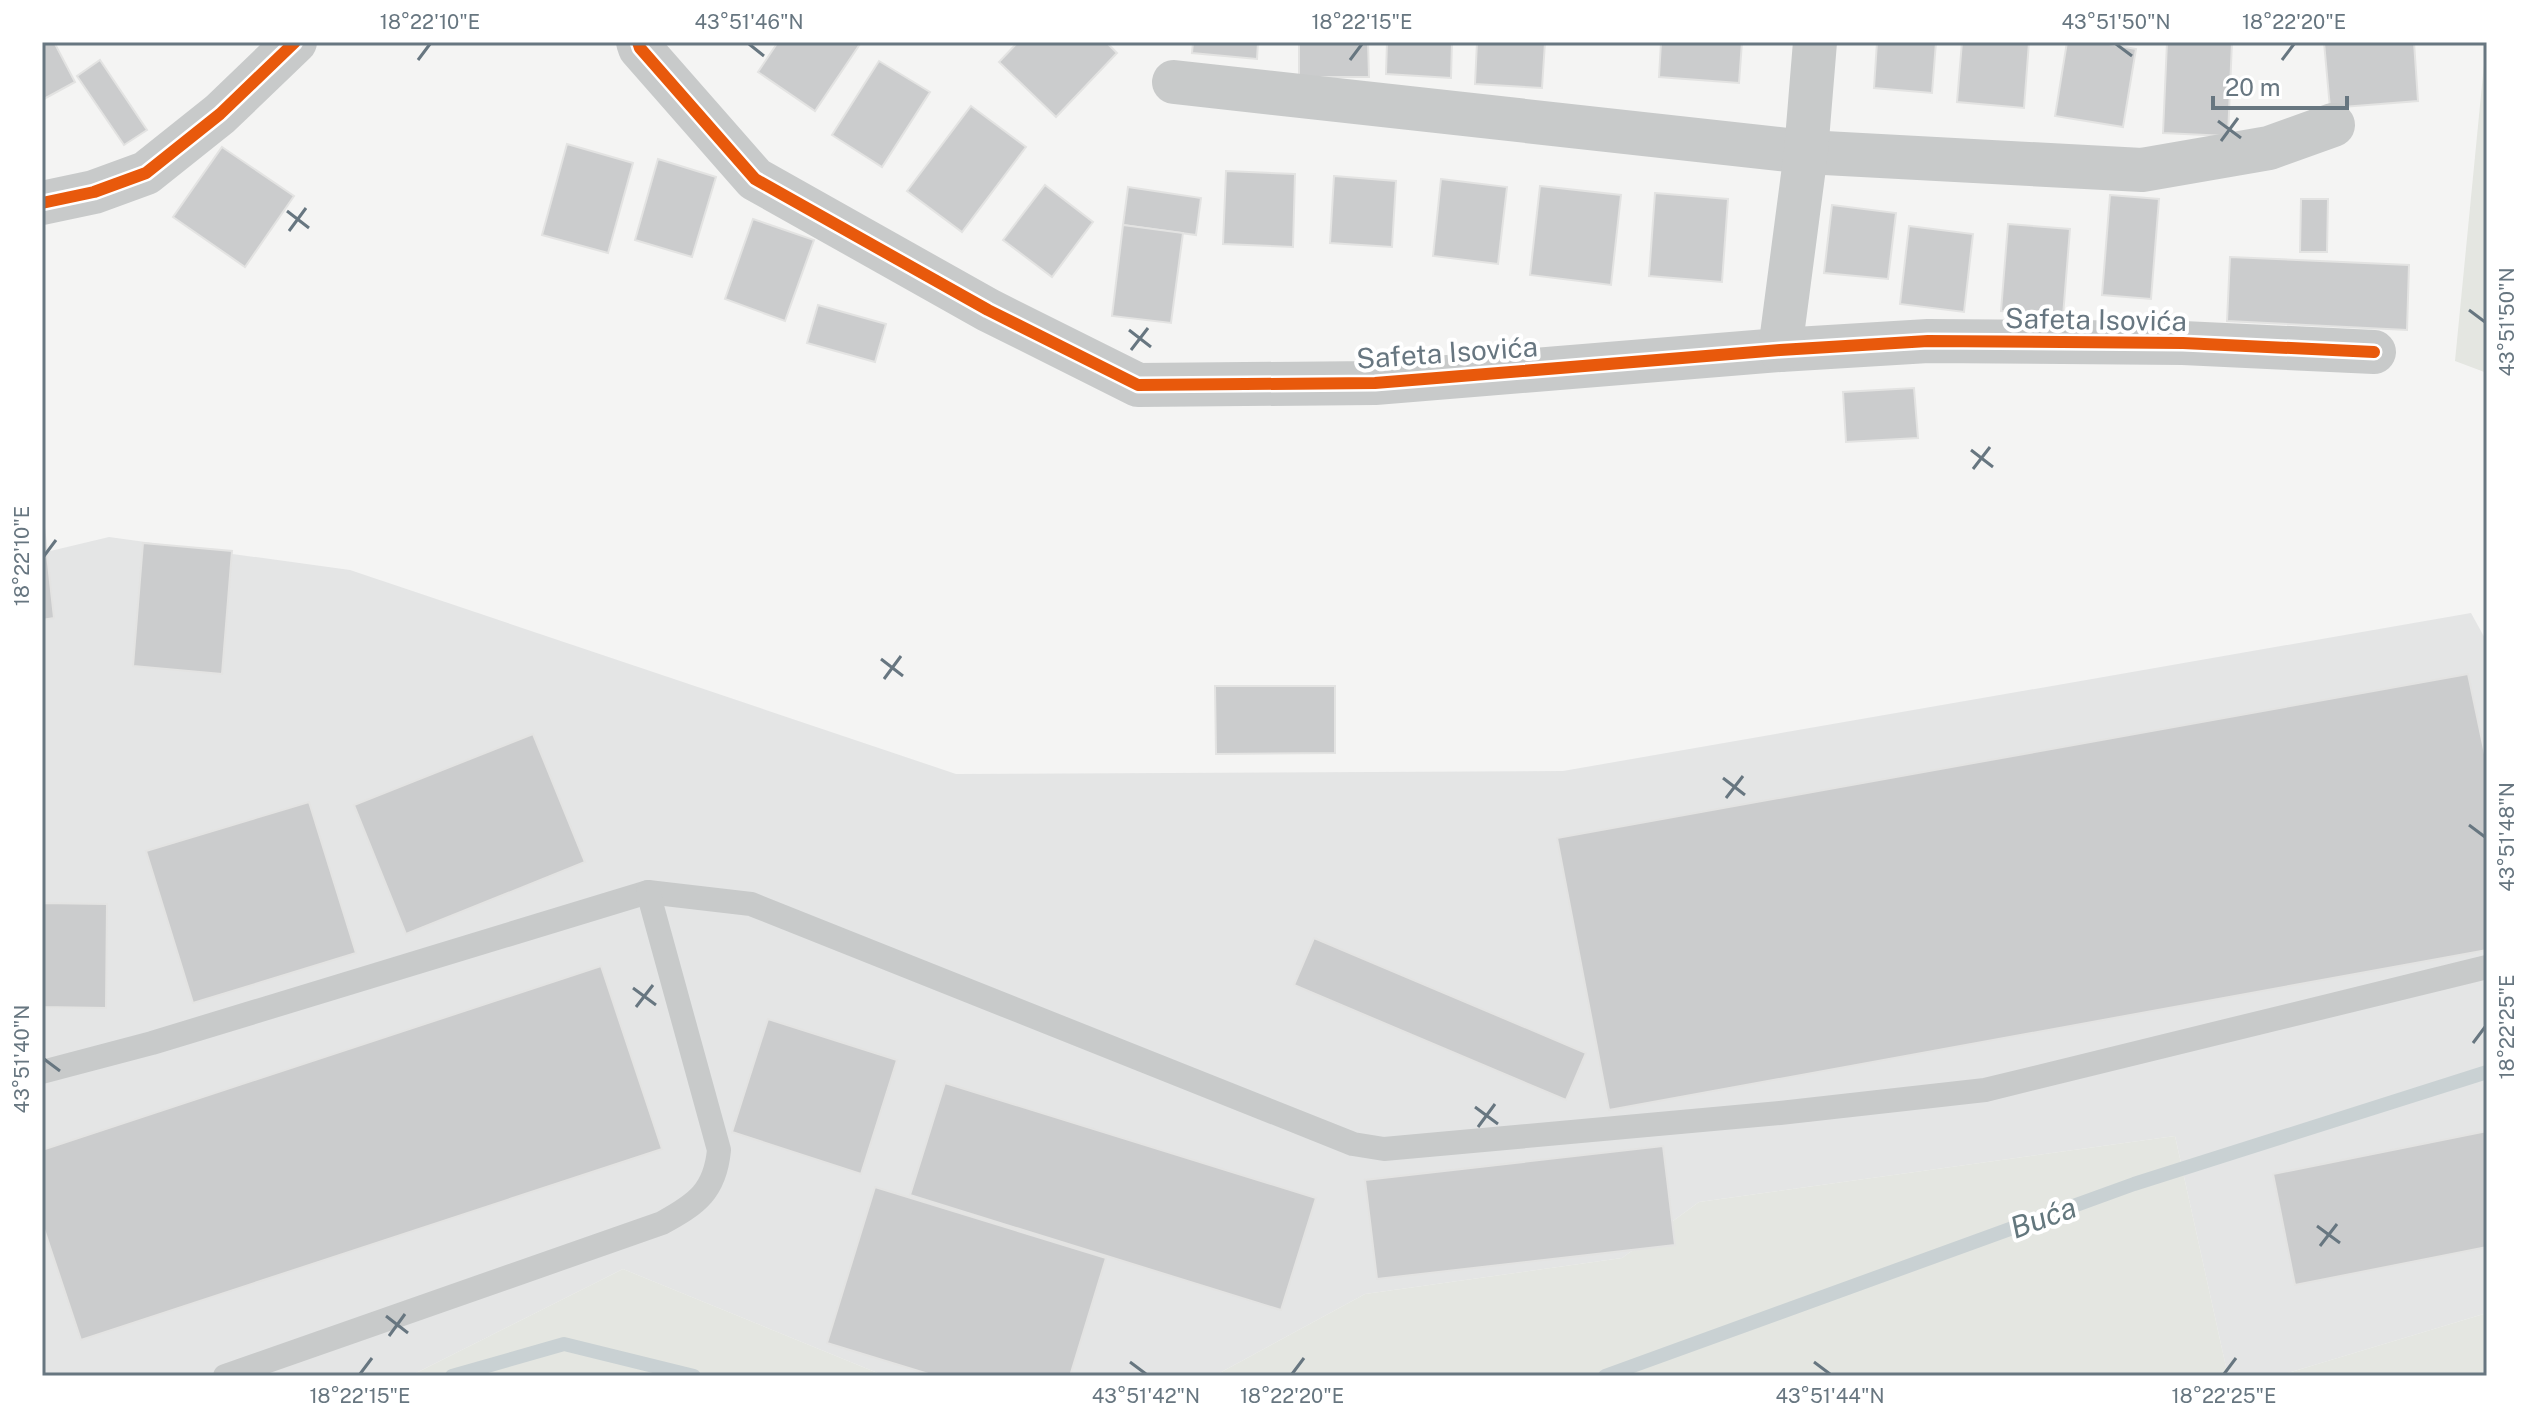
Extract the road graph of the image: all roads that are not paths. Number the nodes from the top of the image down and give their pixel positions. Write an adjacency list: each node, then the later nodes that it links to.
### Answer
1 (295, 42): 7 (street)
2 (638, 42): 8 (street, Safeta Isovića)
3 (1815, 42): 6 (street)
4 (1174, 82): 6 (street)
5 (2333, 125): 6 (street)
6 (1806, 152): 8 (street)
7 (42, 203)
8 (1780, 350): 9 (street, Safeta Isovića)
9 (2374, 352)
10 (648, 892): 11 (lane); 12 (lane); 13 (lane)
11 (2487, 967)
12 (42, 1072)
13 (225, 1376)

